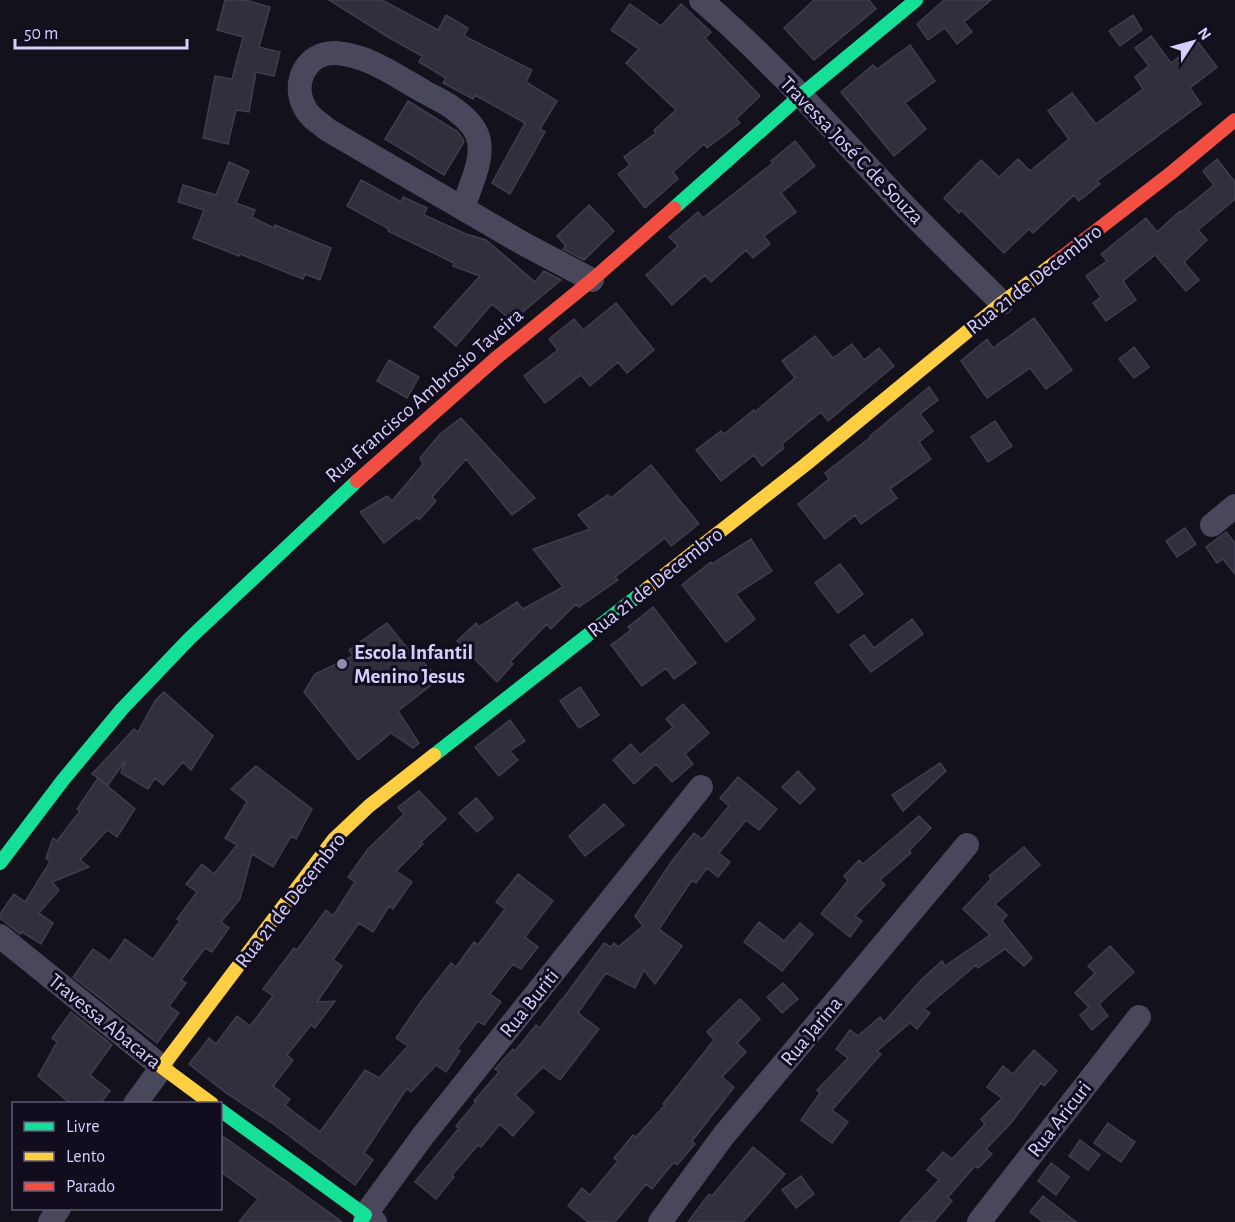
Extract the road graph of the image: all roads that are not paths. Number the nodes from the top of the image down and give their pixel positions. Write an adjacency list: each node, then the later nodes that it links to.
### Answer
1 (700, 0): 3 (street, Travessa José C de Souza)
2 (916, 0): 3 (street, Rua Francisco Ambrosio Taveira)
3 (800, 96): 6 (street, Rua Francisco Ambrosio Taveira); 7 (street, Travessa José C de Souza)
4 (1235, 120): 7 (street, Rua 21 de Decembro)
5 (464, 207): 5 (street); 6 (street)
6 (592, 280): 12 (street, Rua Francisco Ambrosio Taveira)
7 (1002, 303): 15 (street, Rua 21 de Decembro)
8 (1235, 506): 9 (street)
9 (1212, 525)
10 (701, 786): 19 (street, Rua Buriti)
11 (967, 845): 20 (street, Rua Jarina)
12 (0, 862)
13 (0, 936): 15 (street, Travessa Abacara)
14 (1139, 1017): 21 (street, Rua Aricuri)
15 (162, 1067): 16 (street, Rua 21 de Decembro); 17 (street, Travessa Abacara)
16 (136, 1102)
17 (209, 1102)
18 (222, 1111): 19 (street)
19 (367, 1220)
20 (660, 1222)
21 (979, 1222)

